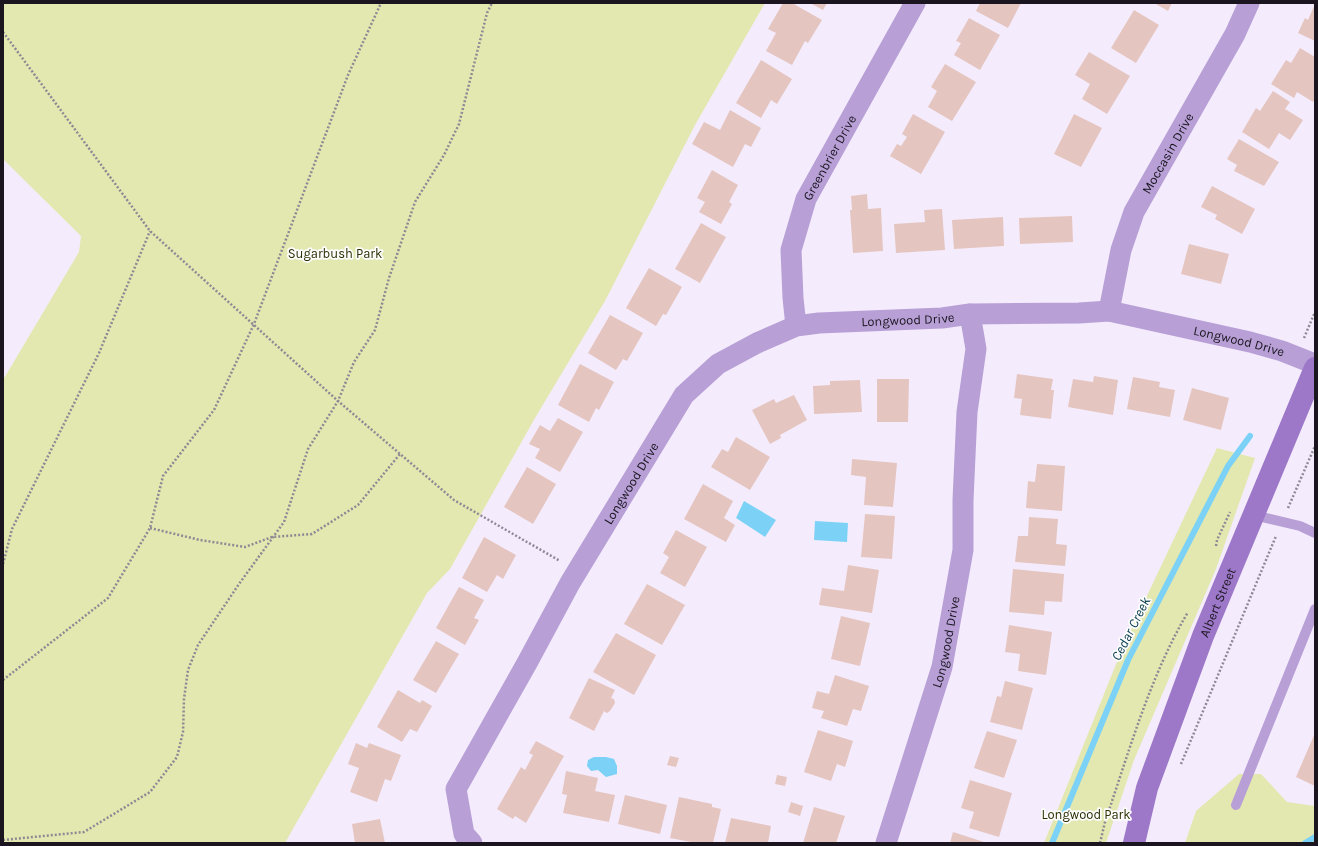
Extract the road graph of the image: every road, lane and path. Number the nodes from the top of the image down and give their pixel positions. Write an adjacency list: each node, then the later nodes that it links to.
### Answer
1 (381, 3): 10 (path)
2 (492, 3): 15 (path)
3 (915, 3): 11 (street, Greenbrier Drive)
4 (1249, 3): 7 (street, Moccasin Drive)
5 (3, 32): 6 (path)
6 (150, 231): 10 (path); 23 (path)
7 (1109, 311): 9 (street, Longwood Drive); 13 (street, Longwood Drive)
8 (1315, 312): 12 (path)
9 (970, 314): 11 (street, Longwood Drive); 31 (street, Longwood Drive)
10 (254, 324): 15 (path); 20 (path)
11 (796, 326): 24 (street, Longwood Drive)
12 (1305, 336)
13 (1315, 364)
14 (1315, 368): 18 (street, Albert Street)
15 (338, 401): 17 (path); 22 (path)
16 (1315, 446): 19 (path)
17 (400, 454): 22 (path); 24 (path)
18 (1253, 515): 19 (lane); 32 (street, Albert Street)
19 (1282, 522): 21 (lane); 27 (path)
20 (150, 528): 22 (path); 26 (path)
21 (1315, 533)
22 (272, 537): 29 (path)
23 (3, 564)
24 (579, 570): 30 (street, Longwood Drive)
25 (1315, 609): 28 (lane)
26 (3, 680)
27 (1178, 770)
28 (1236, 805)
29 (3, 840)
30 (472, 843)
31 (886, 843)
32 (1134, 843)

